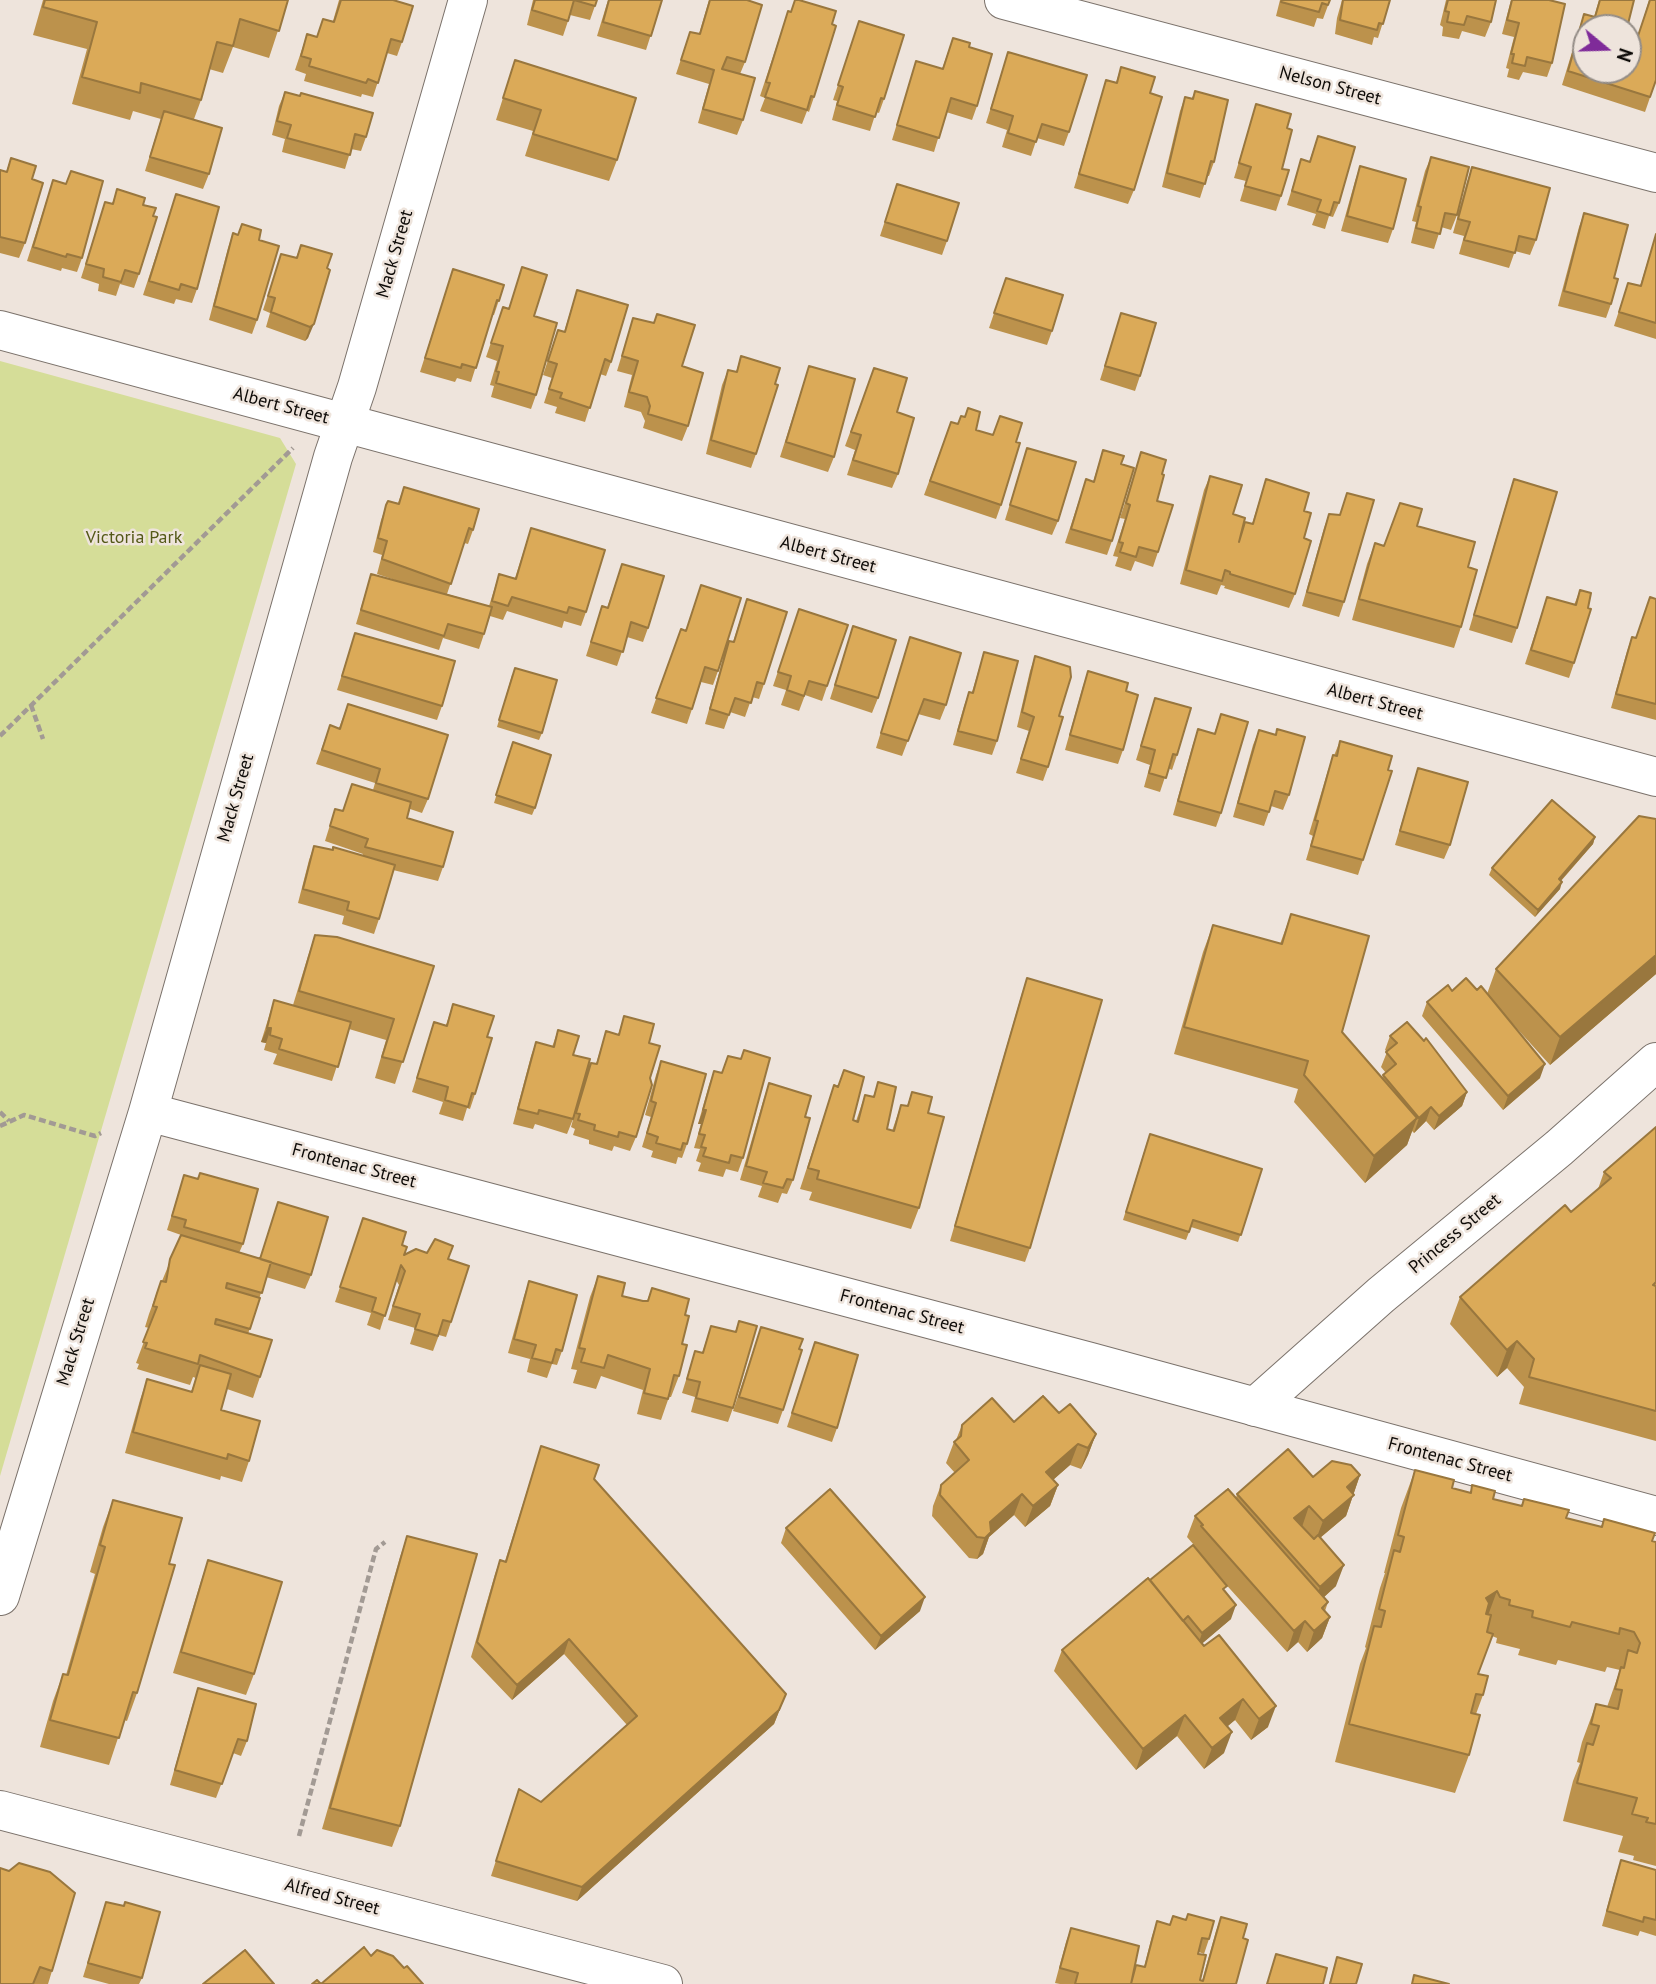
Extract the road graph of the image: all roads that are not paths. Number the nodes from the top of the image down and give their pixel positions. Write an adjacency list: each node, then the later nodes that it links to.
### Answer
1 (468, 0): 5 (street, Mack Street)
2 (1004, 0): 3 (street, Nelson Street)
3 (1656, 173)
4 (0, 330): 5 (street, Albert Street)
5 (344, 424): 6 (street, Albert Street); 8 (street, Mack Street)
6 (1656, 777)
7 (1656, 1062): 9 (street, Princess Street)
8 (148, 1112): 9 (street, Frontenac Street); 11 (street, Mack Street)
9 (1255, 1407): 10 (street, Frontenac Street)
10 (1656, 1516)
11 (0, 1596)
12 (0, 1810): 13 (street, Alfred Street)
13 (663, 1984)

